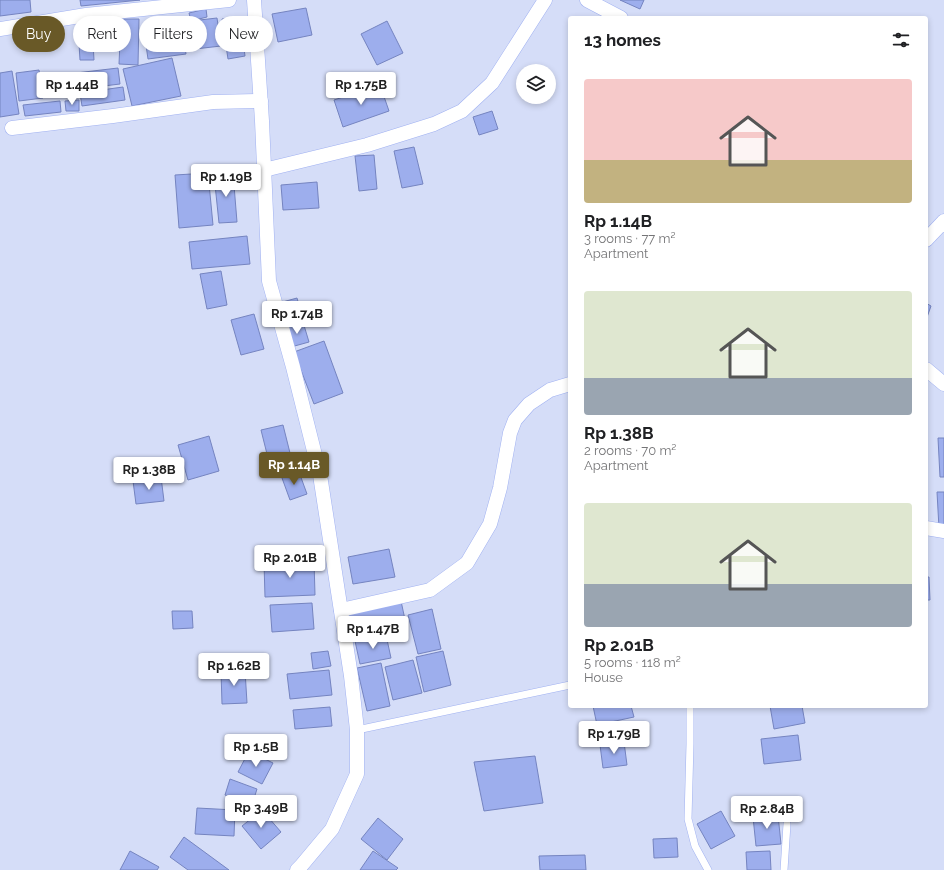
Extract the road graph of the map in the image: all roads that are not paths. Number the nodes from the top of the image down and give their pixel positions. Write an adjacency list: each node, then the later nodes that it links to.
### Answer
1 (229, 0): 5 (street)
2 (254, 0): 8 (street)
3 (545, 0): 10 (street)
4 (587, 0): 6 (street)
5 (203, 1): 7 (street)
6 (617, 16)
7 (0, 29)
8 (261, 101): 9 (street); 10 (street)
9 (12, 128)
10 (264, 170): 18 (street)
11 (944, 221): 12 (street)
12 (928, 238)
13 (928, 371): 14 (street)
14 (944, 384)
15 (568, 385): 18 (street)
16 (928, 528): 17 (street)
17 (944, 531)
18 (340, 610): 21 (street)
19 (568, 685): 21 (lane)
20 (690, 708): 24 (lane)
21 (357, 730): 23 (street)
22 (787, 824): 25 (lane)
23 (297, 870)
24 (708, 870)
25 (784, 870)

